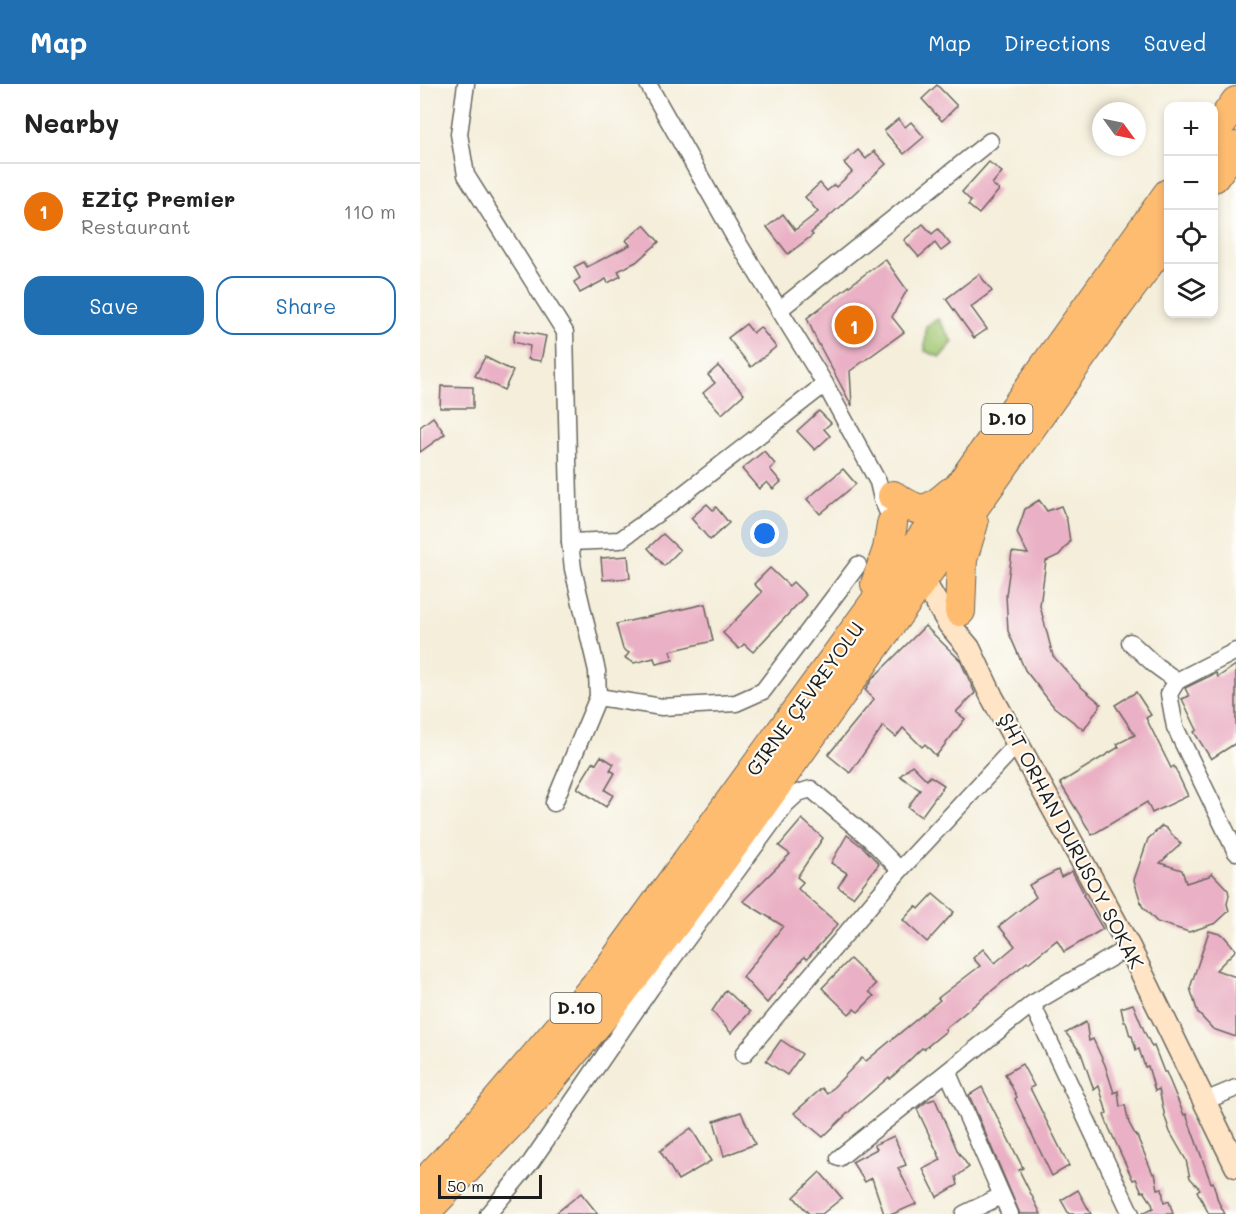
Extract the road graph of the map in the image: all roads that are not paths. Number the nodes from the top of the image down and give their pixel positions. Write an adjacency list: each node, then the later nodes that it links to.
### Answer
1 (466, 84): 14 (street)
2 (648, 84): 10 (street)
3 (1236, 102): 4 (highway)
4 (1218, 127)
5 (990, 141): 10 (street)
6 (1236, 147): 7 (highway)
7 (1218, 172)
8 (1164, 200): 12 (highway, GIRNE ÇEVREYOLU / D.10)
9 (1164, 242): 12 (highway, GIRNE ÇEVREYOLU / D.10)
10 (779, 310): 11 (street)
11 (825, 384): 13 (street); 14 (street)
12 (971, 491): 13 (highway); 15 (highway, GIRNE ÇEVREYOLU / D.10); 17 (highway)
13 (888, 500): 15 (street); 15 (street, ŞHT ORHAN DURUSOY SOKAK); 18 (highway)
14 (570, 542): 23 (street)
15 (921, 559): 17 (street); 18 (highway, GIRNE ÇEVREYOLU / D.10); 20 (street, ŞHT ORHAN DURUSOY SOKAK); 38 (highway, GIRNE ÇEVREYOLU / D.10)
16 (858, 564): 23 (street)
17 (960, 610): 20 (street)
18 (866, 615): 36 (highway, GIRNE ÇEVREYOLU / D.10)
19 (1130, 642): 22 (street)
20 (969, 648): 24 (street, ŞHT ORHAN DURUSOY SOKAK)
21 (1236, 651): 22 (street)
22 (1177, 681): 26 (street)
23 (598, 697): 25 (street)
24 (1018, 743): 27 (street); 28 (street, ŞHT ORHAN DURUSOY SOKAK)
25 (554, 803)
26 (1236, 852)
27 (900, 870): 30 (street); 39 (street)
28 (1130, 947): 29 (street); 33 (street, ŞHT ORHAN DURUSOY SOKAK)
29 (1032, 1004): 31 (street); 42 (street)
30 (744, 1054)
31 (948, 1073): 34 (street); 37 (street)
32 (1236, 1088): 33 (street)
33 (1205, 1101): 35 (street, ŞHT ORHAN DURUSOY SOKAK)
34 (839, 1158)
35 (1236, 1166)
36 (420, 1187)
37 (1001, 1196): 40 (street); 41 (street)
38 (423, 1214)
39 (488, 1214)
40 (964, 1214)
41 (1010, 1214)
42 (1131, 1214)

